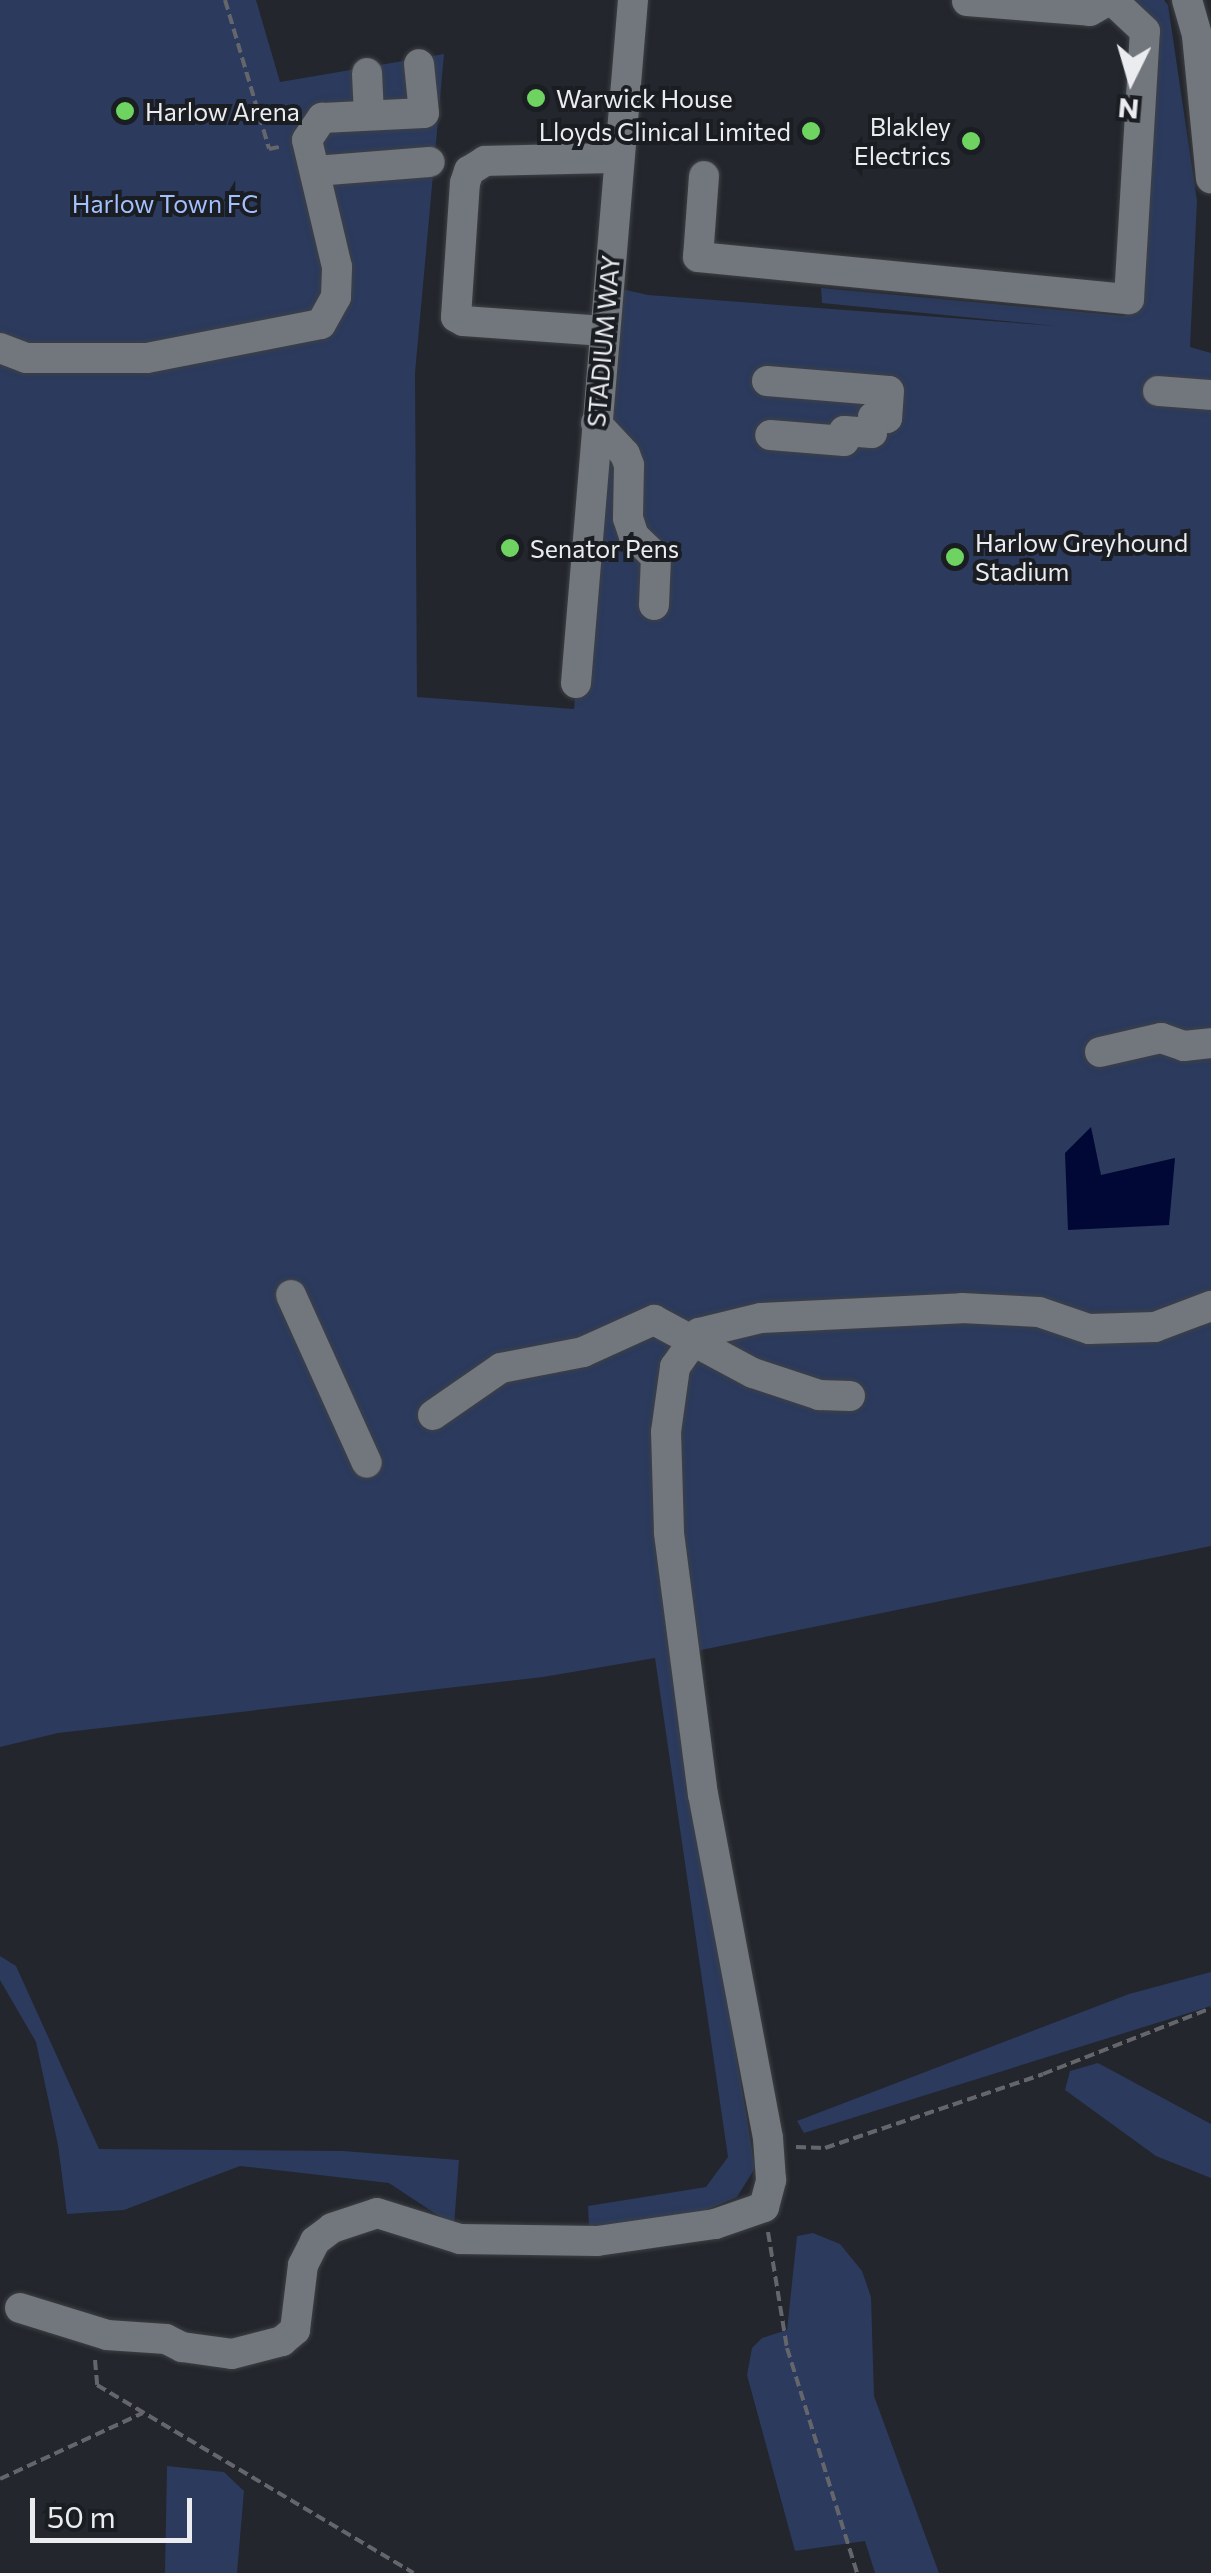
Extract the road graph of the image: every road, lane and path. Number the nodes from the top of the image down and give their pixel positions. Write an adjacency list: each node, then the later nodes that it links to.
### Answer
1 (225, 0): 9 (path)
2 (634, 0): 10 (street, STADIUM WAY)
3 (1111, 0): 5 (street); 13 (street)
4 (1187, 0): 14 (street)
5 (968, 1)
6 (419, 64): 8 (street)
7 (367, 73): 8 (street)
8 (369, 115): 9 (street)
9 (307, 140): 12 (street)
10 (619, 158): 15 (street, STADIUM WAY); 15 (street)
11 (430, 162): 12 (street)
12 (316, 171): 16 (street)
13 (704, 176)
14 (1211, 178)
15 (604, 331): 20 (street, STADIUM WAY)
16 (0, 348)
17 (767, 381): 21 (street)
18 (1158, 390): 19 (street)
19 (1211, 395)
20 (596, 423): 22 (street); 23 (street, STADIUM WAY)
21 (770, 436)
22 (654, 604)
23 (576, 683)
24 (1211, 1043): 25 (street)
25 (1100, 1052)
26 (290, 1296): 31 (street)
27 (1211, 1306): 28 (street)
28 (694, 1340): 29 (street); 30 (street); 33 (street)
29 (850, 1396)
30 (433, 1415)
31 (367, 1463)
32 (1211, 2008): 33 (path)
33 (768, 2138): 34 (street)
34 (764, 2207): 36 (street); 40 (path)
35 (20, 2308): 36 (street)
36 (93, 2330): 37 (path)
37 (143, 2413): 38 (path); 39 (path)
38 (0, 2479)
39 (412, 2573)
40 (857, 2573)

